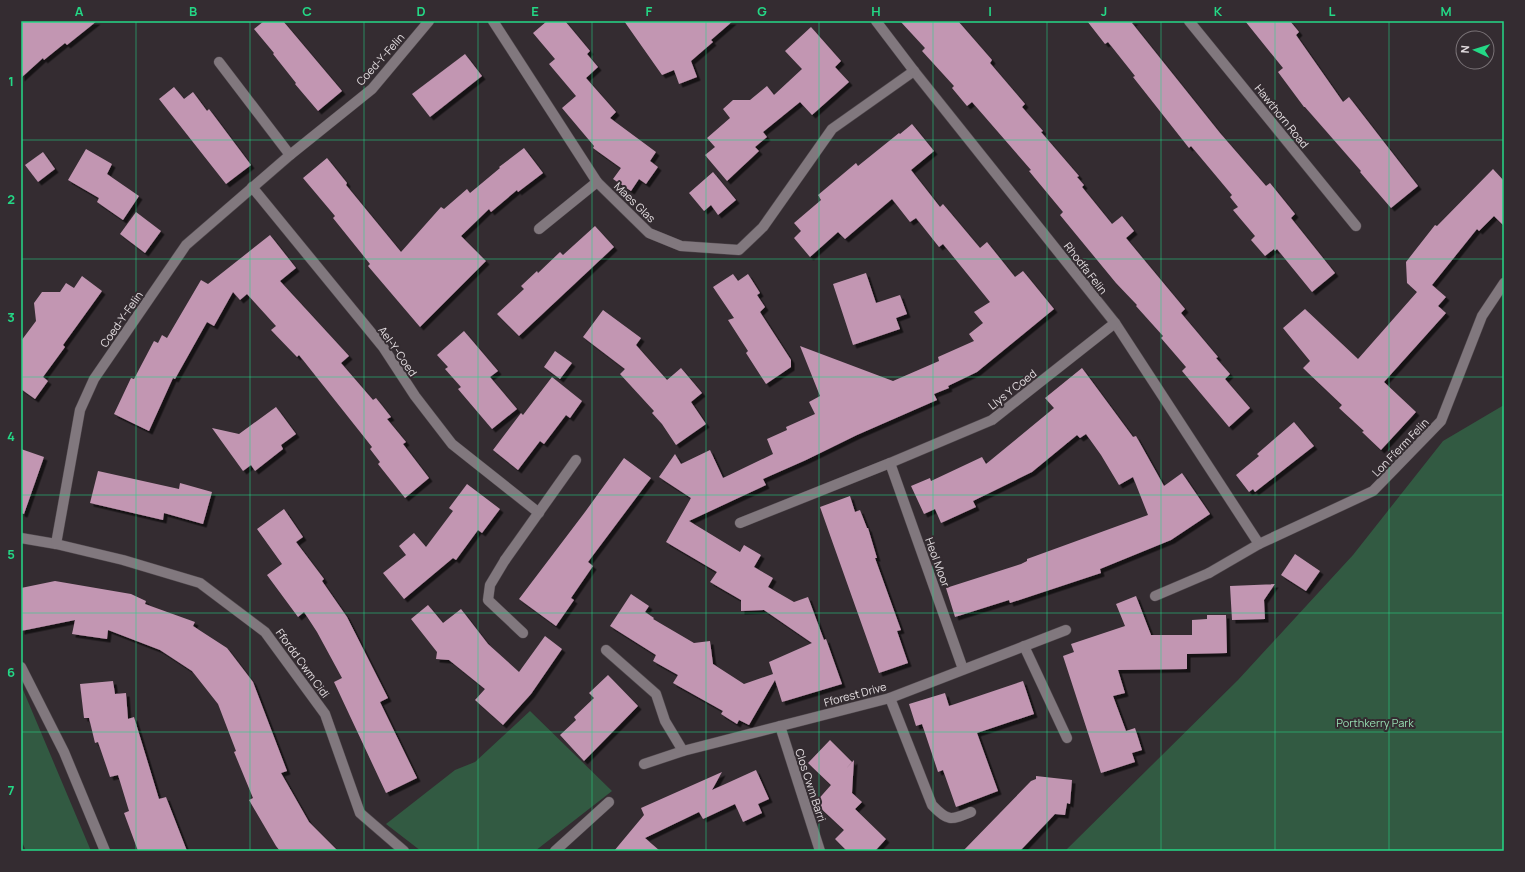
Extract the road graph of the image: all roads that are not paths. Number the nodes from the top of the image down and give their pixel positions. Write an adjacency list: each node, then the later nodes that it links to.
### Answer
1 (429, 21): 7 (street, Coed-Y-Felin)
2 (493, 21): 8 (street, Maes Glas)
3 (876, 21): 6 (street, Rhodfa Felin)
4 (1189, 21): 10 (street, Hawthorn Road)
5 (219, 62): 7 (street)
6 (914, 71): 8 (street, Maes Glas); 13 (street, Rhodfa Felin)
7 (290, 155): 9 (street, Coed-Y-Felin)
8 (597, 182): 11 (street)
9 (252, 187): 16 (street, Ael-Y-Coed); 19 (street, Coed-Y-Felin)
10 (1356, 226)
11 (539, 229)
12 (1504, 283): 20 (street, Lon Fferm Felin)
13 (1115, 323): 15 (street, Llys Y Coed); 20 (street, Rhodfa Felin)
14 (576, 460): 16 (street)
15 (890, 463): 17 (street, Llys Y Coed); 27 (street, Heol Moor)
16 (539, 513): 23 (street)
17 (740, 523)
18 (21, 538): 19 (street, Ffordd Cwm Cidi)
19 (56, 544): 36 (street, Ffordd Cwm Cidi)
20 (1259, 544): 21 (street, Lon Fferm Felin)
21 (1155, 596)
22 (1066, 630): 24 (street, Fforest Drive)
23 (523, 633)
24 (1024, 646): 27 (street, Fforest Drive); 30 (street)
25 (606, 650): 31 (street)
26 (21, 668): 35 (street)
27 (963, 669): 28 (street, Fforest Drive)
28 (890, 698): 29 (street, Fforest Drive); 34 (street)
29 (780, 726): 31 (street, Fforest Drive); 38 (street, Clos Cwm Barri)
30 (1067, 738)
31 (683, 751): 32 (street, Fforest Drive)
32 (644, 764)
33 (609, 802): 37 (street)
34 (971, 812)
35 (106, 851)
36 (404, 851)
37 (555, 851)
38 (820, 851)

